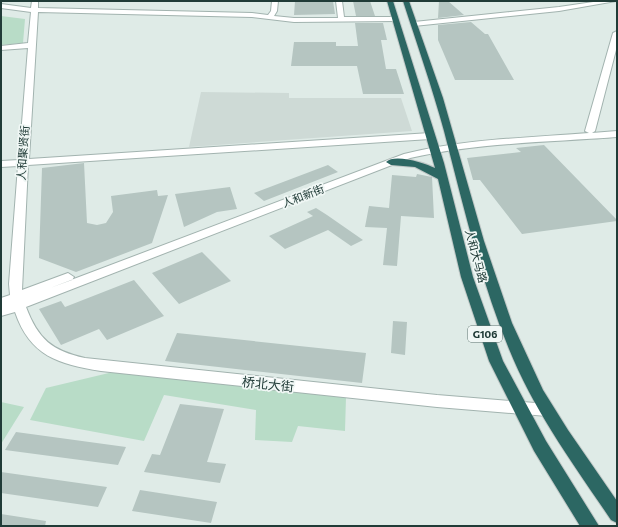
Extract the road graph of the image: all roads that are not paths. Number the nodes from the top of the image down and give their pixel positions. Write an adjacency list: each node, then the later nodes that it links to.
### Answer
1 (275, 1): 8 (street)
2 (339, 1): 9 (street)
3 (390, 1): 10 (highway, 人和大马路 / G106)
4 (406, 1): 11 (highway, 人和大马路 / G106)
5 (613, 1): 11 (street)
6 (1, 7): 7 (street)
7 (33, 12): 8 (street); 13 (street, 人和聚贤街)
8 (270, 17): 9 (street)
9 (341, 18): 10 (street)
10 (395, 19): 15 (highway, 人和大马路 / G106)
11 (414, 24): 16 (highway, 人和大马路 / G106)
12 (617, 33): 18 (street)
13 (33, 45): 14 (street); 23 (street, 人和聚贤街)
14 (1, 48)
15 (416, 91): 16 (highway); 20 (highway, 人和大马路 / G106)
16 (436, 91): 21 (highway, 人和大马路 / G106)
17 (617, 129): 18 (street, 人和新街)
18 (590, 131): 21 (street, 人和新街)
19 (617, 134): 21 (street, 人和新街)
20 (433, 143): 21 (street, 人和新街); 22 (street, 人和新街); 23 (street); 25 (highway, 人和大马路 / G106); 26 (street, 人和新街)
21 (452, 145): 30 (highway, 人和大马路 / G106)
22 (391, 162): 25 (highway); 26 (street, 人和新街)
23 (23, 163): 24 (street); 26 (street, 人和聚贤街)
24 (1, 164)
25 (442, 177): 29 (highway, 人和大马路 / G106)
26 (18, 301): 27 (street, 人和新街); 28 (street, 人和新街); 29 (street, 桥北大街)
27 (1, 303)
28 (1, 312)
29 (519, 408): 30 (street, 桥北大街); 32 (highway, 人和大马路 / G106)
30 (547, 410): 31 (highway, 人和大马路 / G106)
31 (617, 515)
32 (590, 526)

